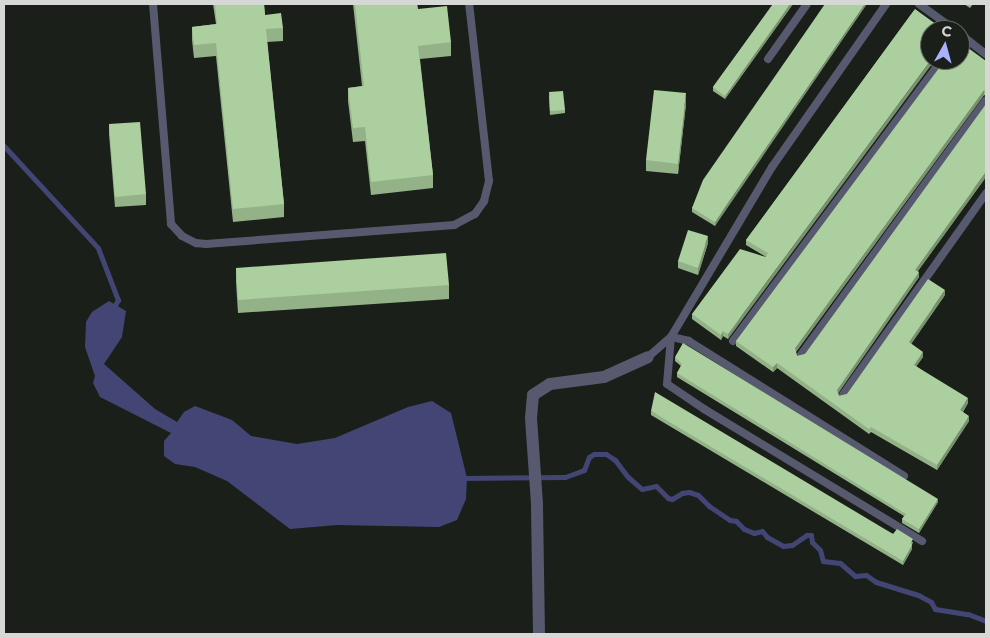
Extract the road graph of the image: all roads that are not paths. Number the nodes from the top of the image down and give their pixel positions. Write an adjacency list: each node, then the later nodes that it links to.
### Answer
1 (153, 4): 2 (lane)
2 (468, 4)
3 (807, 4): 9 (lane)
4 (886, 4): 13 (lane)
5 (920, 4): 6 (lane)
6 (941, 20)
7 (970, 42): 8 (lane)
8 (986, 54)
9 (768, 59)
10 (935, 70): 14 (lane)
11 (986, 100): 15 (lane)
12 (986, 193): 17 (lane)
13 (671, 337): 16 (lane); 18 (lane); 19 (lane)
14 (733, 342)
15 (800, 356)
16 (648, 357): 20 (street)
17 (842, 396)
18 (904, 476)
19 (922, 541)
20 (539, 634)

